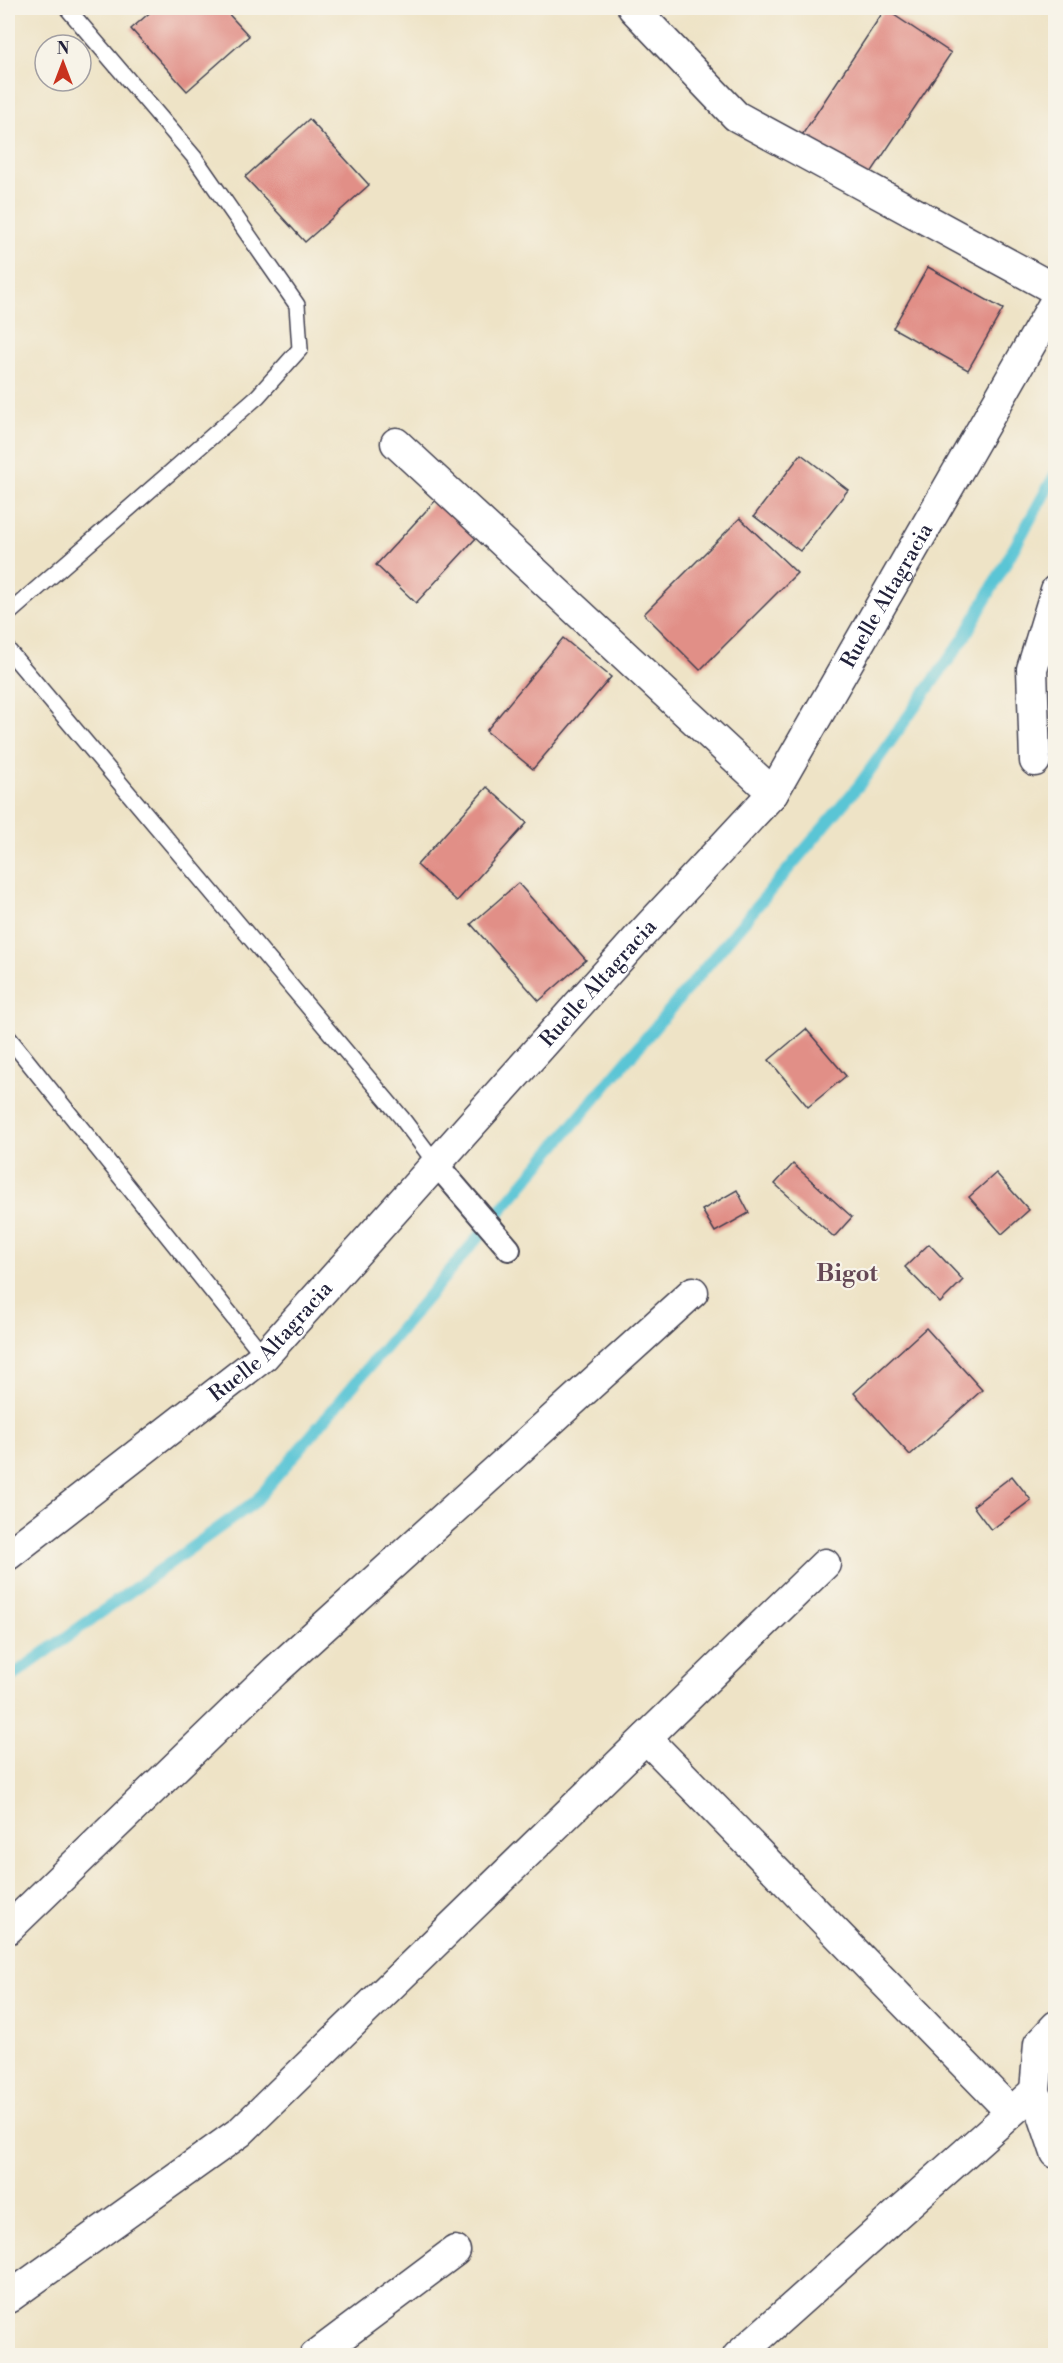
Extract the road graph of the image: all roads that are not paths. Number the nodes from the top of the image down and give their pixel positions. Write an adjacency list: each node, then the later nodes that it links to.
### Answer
1 (67, 8): 7 (lane)
2 (633, 8): 3 (street)
3 (1056, 290)
4 (1056, 300): 10 (street, Ruelle Altagracia)
5 (396, 443): 10 (street)
6 (1056, 590): 9 (street)
7 (8, 614)
8 (8, 650): 12 (lane)
9 (1056, 742)
10 (773, 793): 12 (street, Ruelle Altagracia)
11 (8, 1037): 15 (lane)
12 (437, 1165): 13 (street); 15 (street, Ruelle Altagracia)
13 (509, 1249)
14 (693, 1292): 19 (street)
15 (264, 1356): 16 (street, Ruelle Altagracia)
16 (8, 1555)
17 (825, 1563): 18 (street)
18 (646, 1738): 22 (street); 25 (street)
19 (8, 1929)
20 (1056, 2026): 21 (street)
21 (1035, 2091): 22 (street); 23 (street)
22 (1010, 2111): 27 (street)
23 (1056, 2153)
24 (455, 2251): 26 (street)
25 (8, 2298)
26 (315, 2355)
27 (738, 2355)

